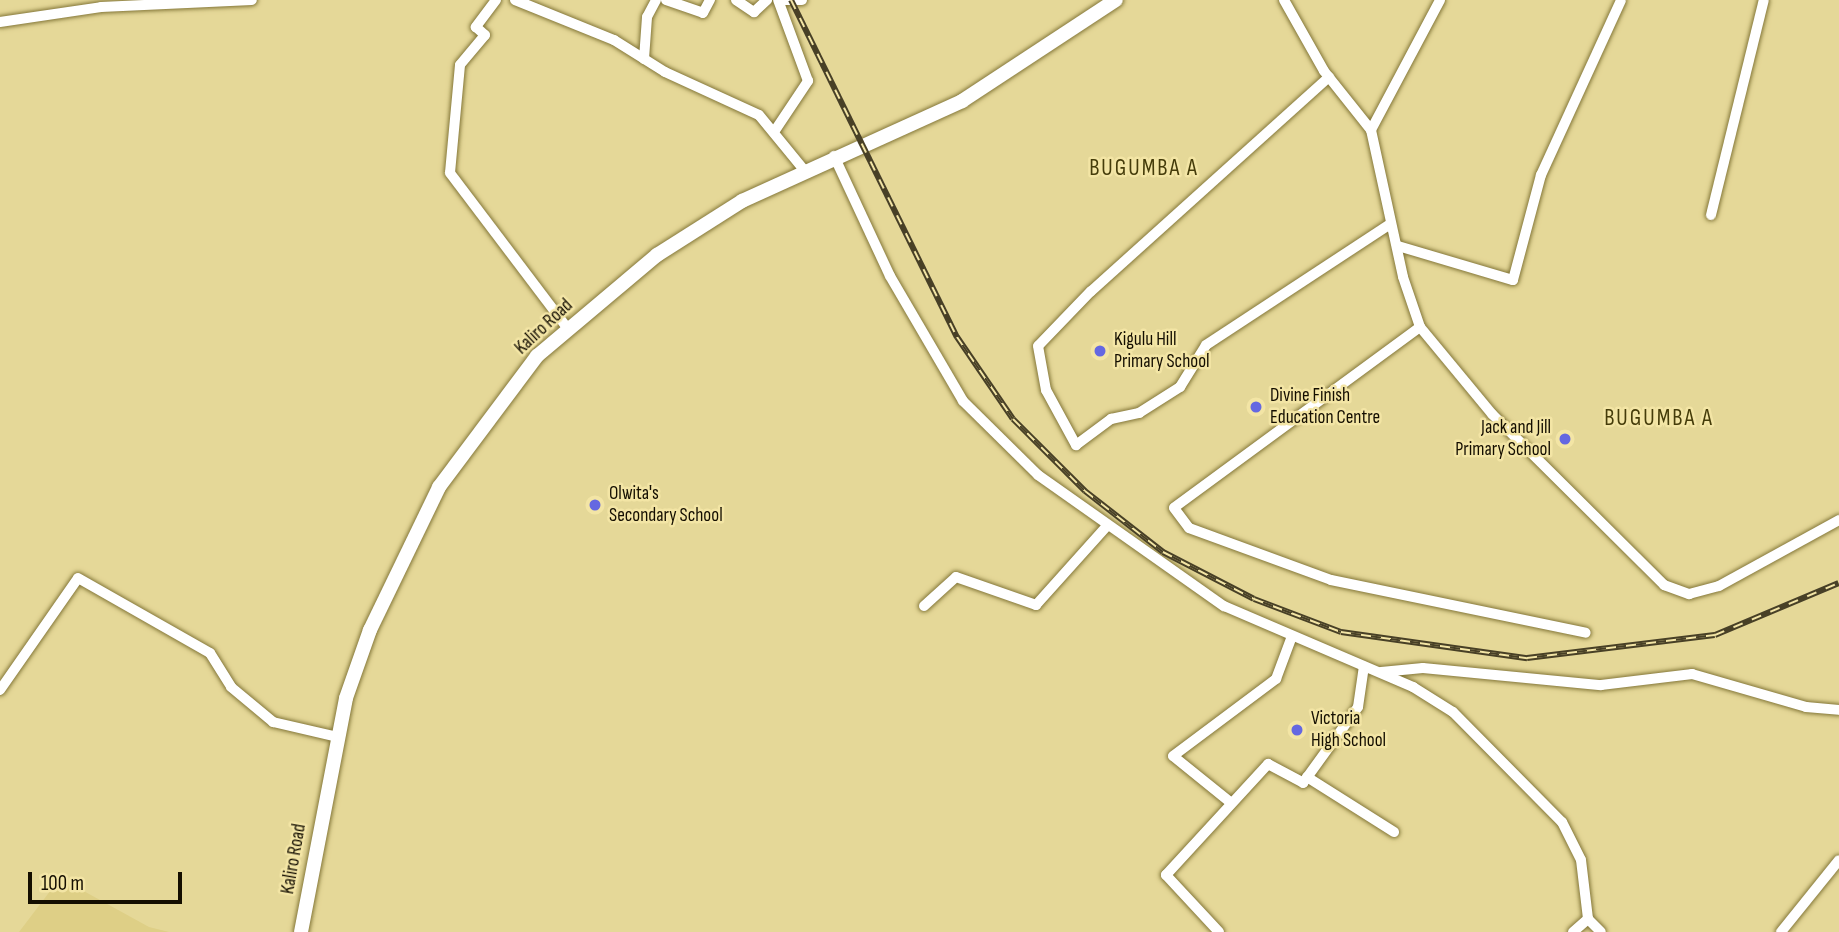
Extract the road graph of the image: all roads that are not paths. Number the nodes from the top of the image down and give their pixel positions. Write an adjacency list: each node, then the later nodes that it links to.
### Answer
1 (252, 0): 16 (street)
2 (496, 0): 27 (street)
3 (515, 0): 17 (street)
4 (656, 0): 17 (street)
5 (666, 0): 6 (street)
6 (710, 0)
7 (736, 0): 8 (street)
8 (767, 0)
9 (780, 0): 10 (street); 19 (street)
10 (802, 0)
11 (1116, 0): 21 (main road, Kaliro Road)
12 (1284, 0): 18 (street)
13 (1440, 0): 20 (street)
14 (1621, 0): 25 (street)
15 (1764, 0): 23 (street)
16 (0, 22)
17 (644, 59): 19 (street)
18 (1329, 77): 20 (street); 24 (street)
19 (776, 129): 22 (street)
20 (1371, 130): 24 (street)
21 (834, 156): 22 (main road, Kaliro Road); 29 (street)
22 (804, 170): 27 (main road, Kaliro Road)
23 (1711, 215)
24 (1390, 224): 25 (street)
25 (1398, 246): 26 (street)
26 (1420, 327): 28 (street); 31 (street)
27 (568, 329): 37 (main road, Kaliro Road)
28 (1839, 520)
29 (1107, 526): 30 (street); 32 (street)
30 (924, 606)
31 (1586, 633)
32 (1292, 636): 33 (street); 39 (street)
33 (1364, 666): 34 (street); 38 (street)
34 (1380, 672): 36 (street); 42 (street)
35 (0, 690): 37 (street)
36 (1839, 710)
37 (338, 737): 43 (main road, Kaliro Road)
38 (1307, 777): 39 (street); 40 (street)
39 (1230, 802): 44 (street)
40 (1394, 832)
41 (1839, 860): 47 (street)
42 (1588, 919): 45 (street); 46 (street)
43 (300, 932)
44 (1219, 932)
45 (1573, 932)
46 (1601, 932)
47 (1781, 932)

